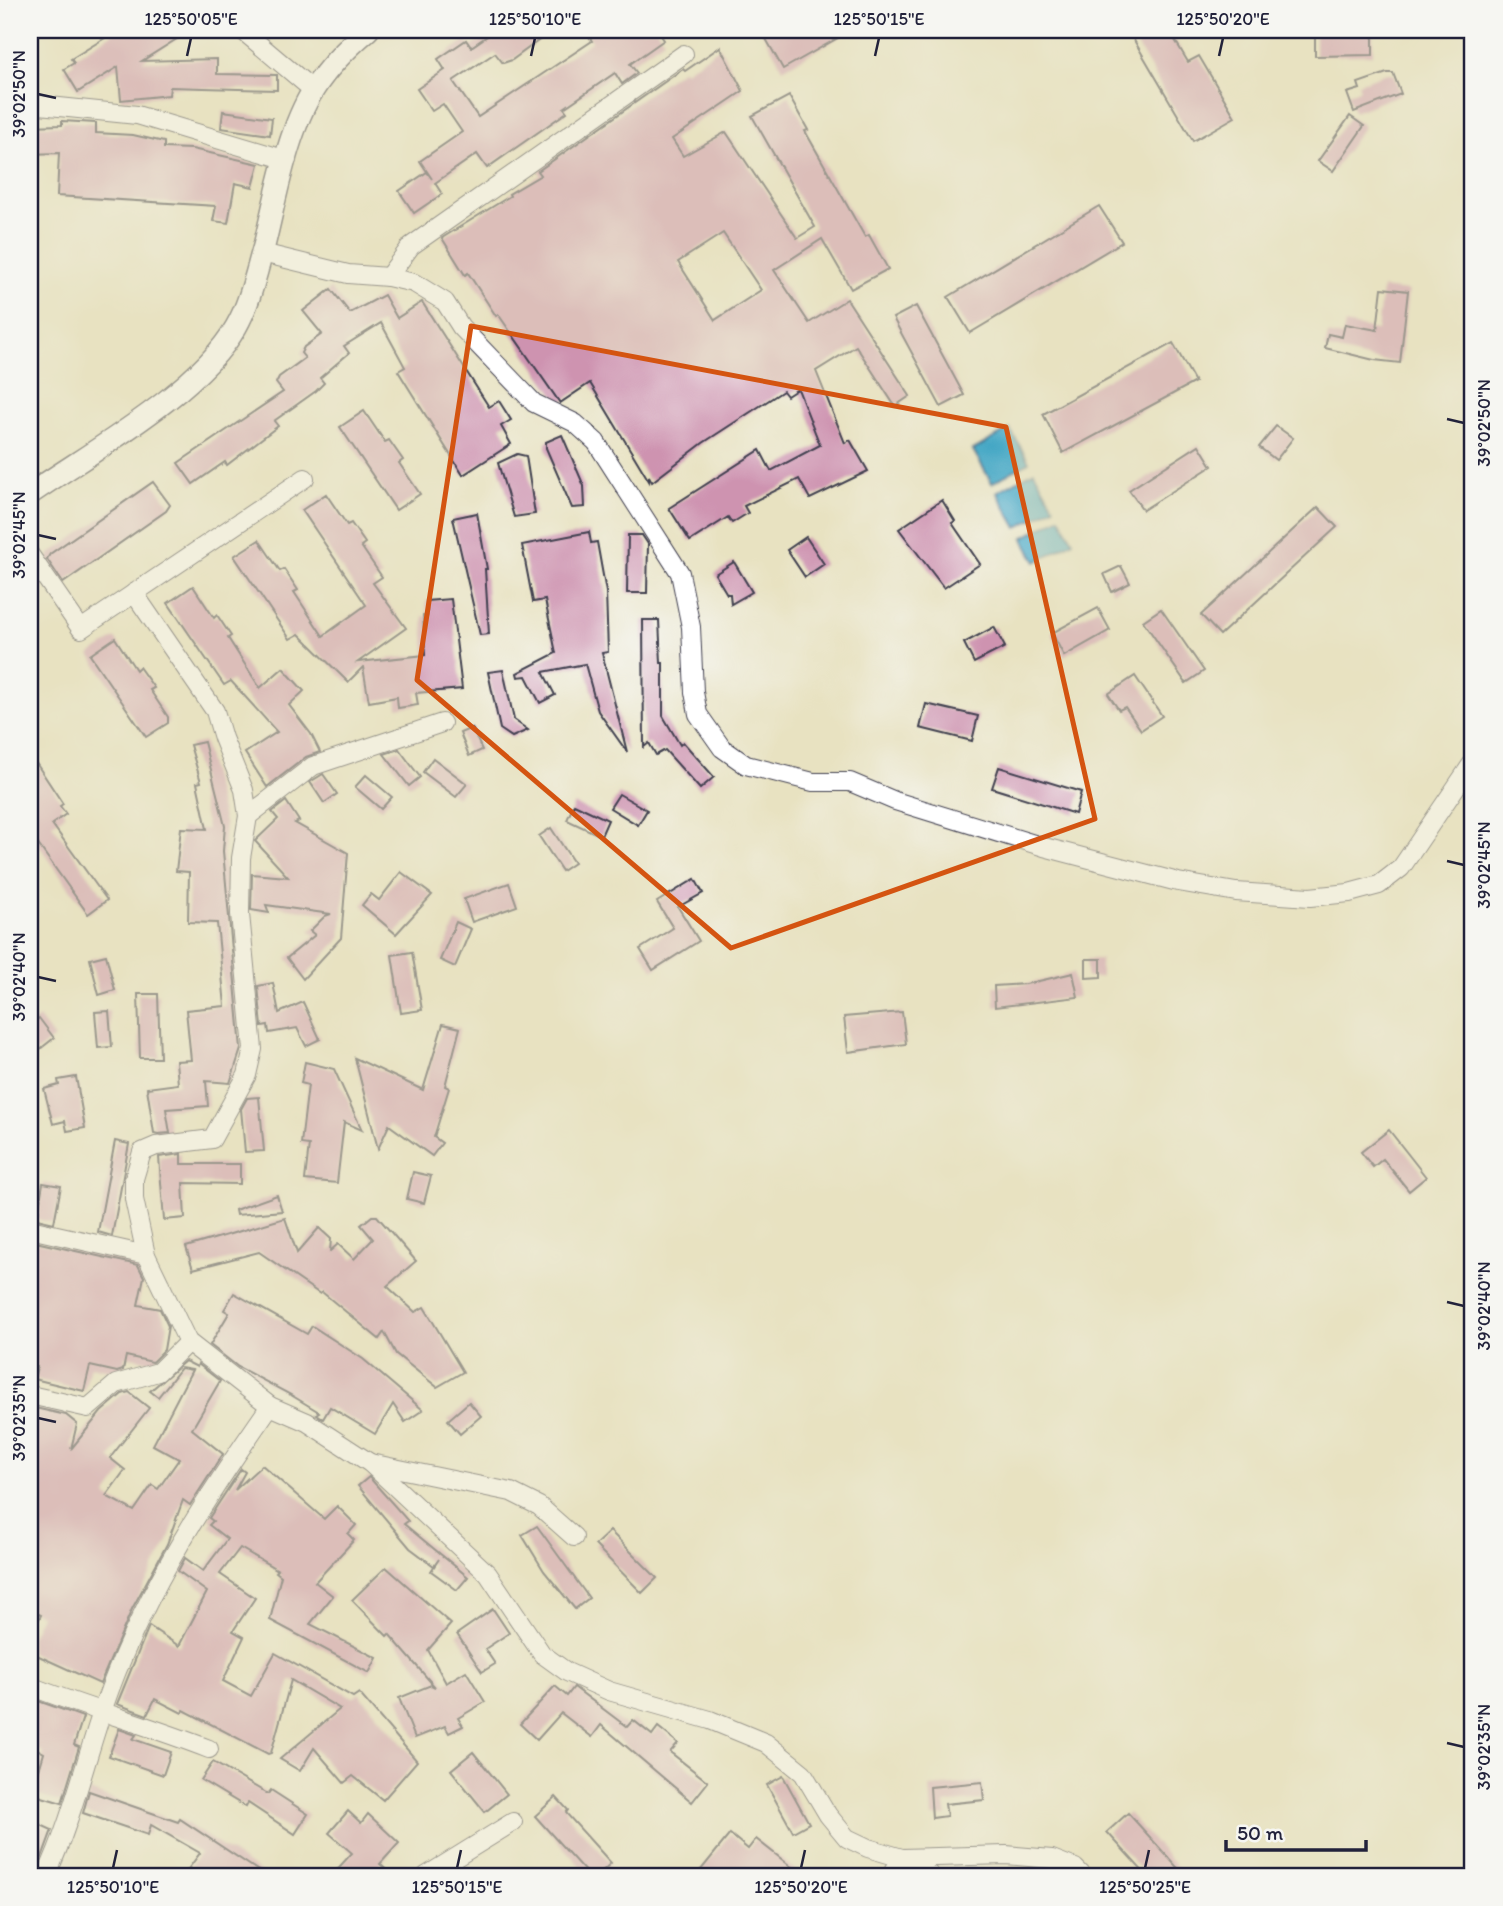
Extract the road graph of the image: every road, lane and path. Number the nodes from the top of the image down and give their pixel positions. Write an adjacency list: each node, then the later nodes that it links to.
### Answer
1 (242, 30): 4 (street)
2 (368, 30): 4 (street)
3 (684, 54): 8 (street)
4 (313, 90): 6 (street)
5 (30, 104): 6 (street)
6 (286, 160): 7 (street)
7 (262, 253): 8 (street); 10 (street)
8 (388, 277): 14 (street)
9 (305, 478): 12 (street)
10 (30, 494)
11 (30, 555): 12 (street)
12 (134, 593): 15 (street)
13 (442, 723): 15 (street)
14 (1473, 762)
15 (248, 816): 17 (street)
16 (30, 1229): 17 (street)
17 (146, 1255): 18 (street)
18 (188, 1342): 19 (street); 20 (street)
19 (30, 1395)
20 (270, 1406): 21 (street); 24 (street)
21 (370, 1464): 22 (street); 27 (street)
22 (574, 1537)
23 (30, 1686): 24 (street)
24 (102, 1714): 25 (street); 28 (street)
25 (209, 1749)
26 (513, 1822): 29 (street)
27 (902, 1858): 30 (street); 31 (street); 32 (street)
28 (46, 1876)
29 (426, 1876)
30 (891, 1876)
31 (931, 1876)
32 (1083, 1876)

